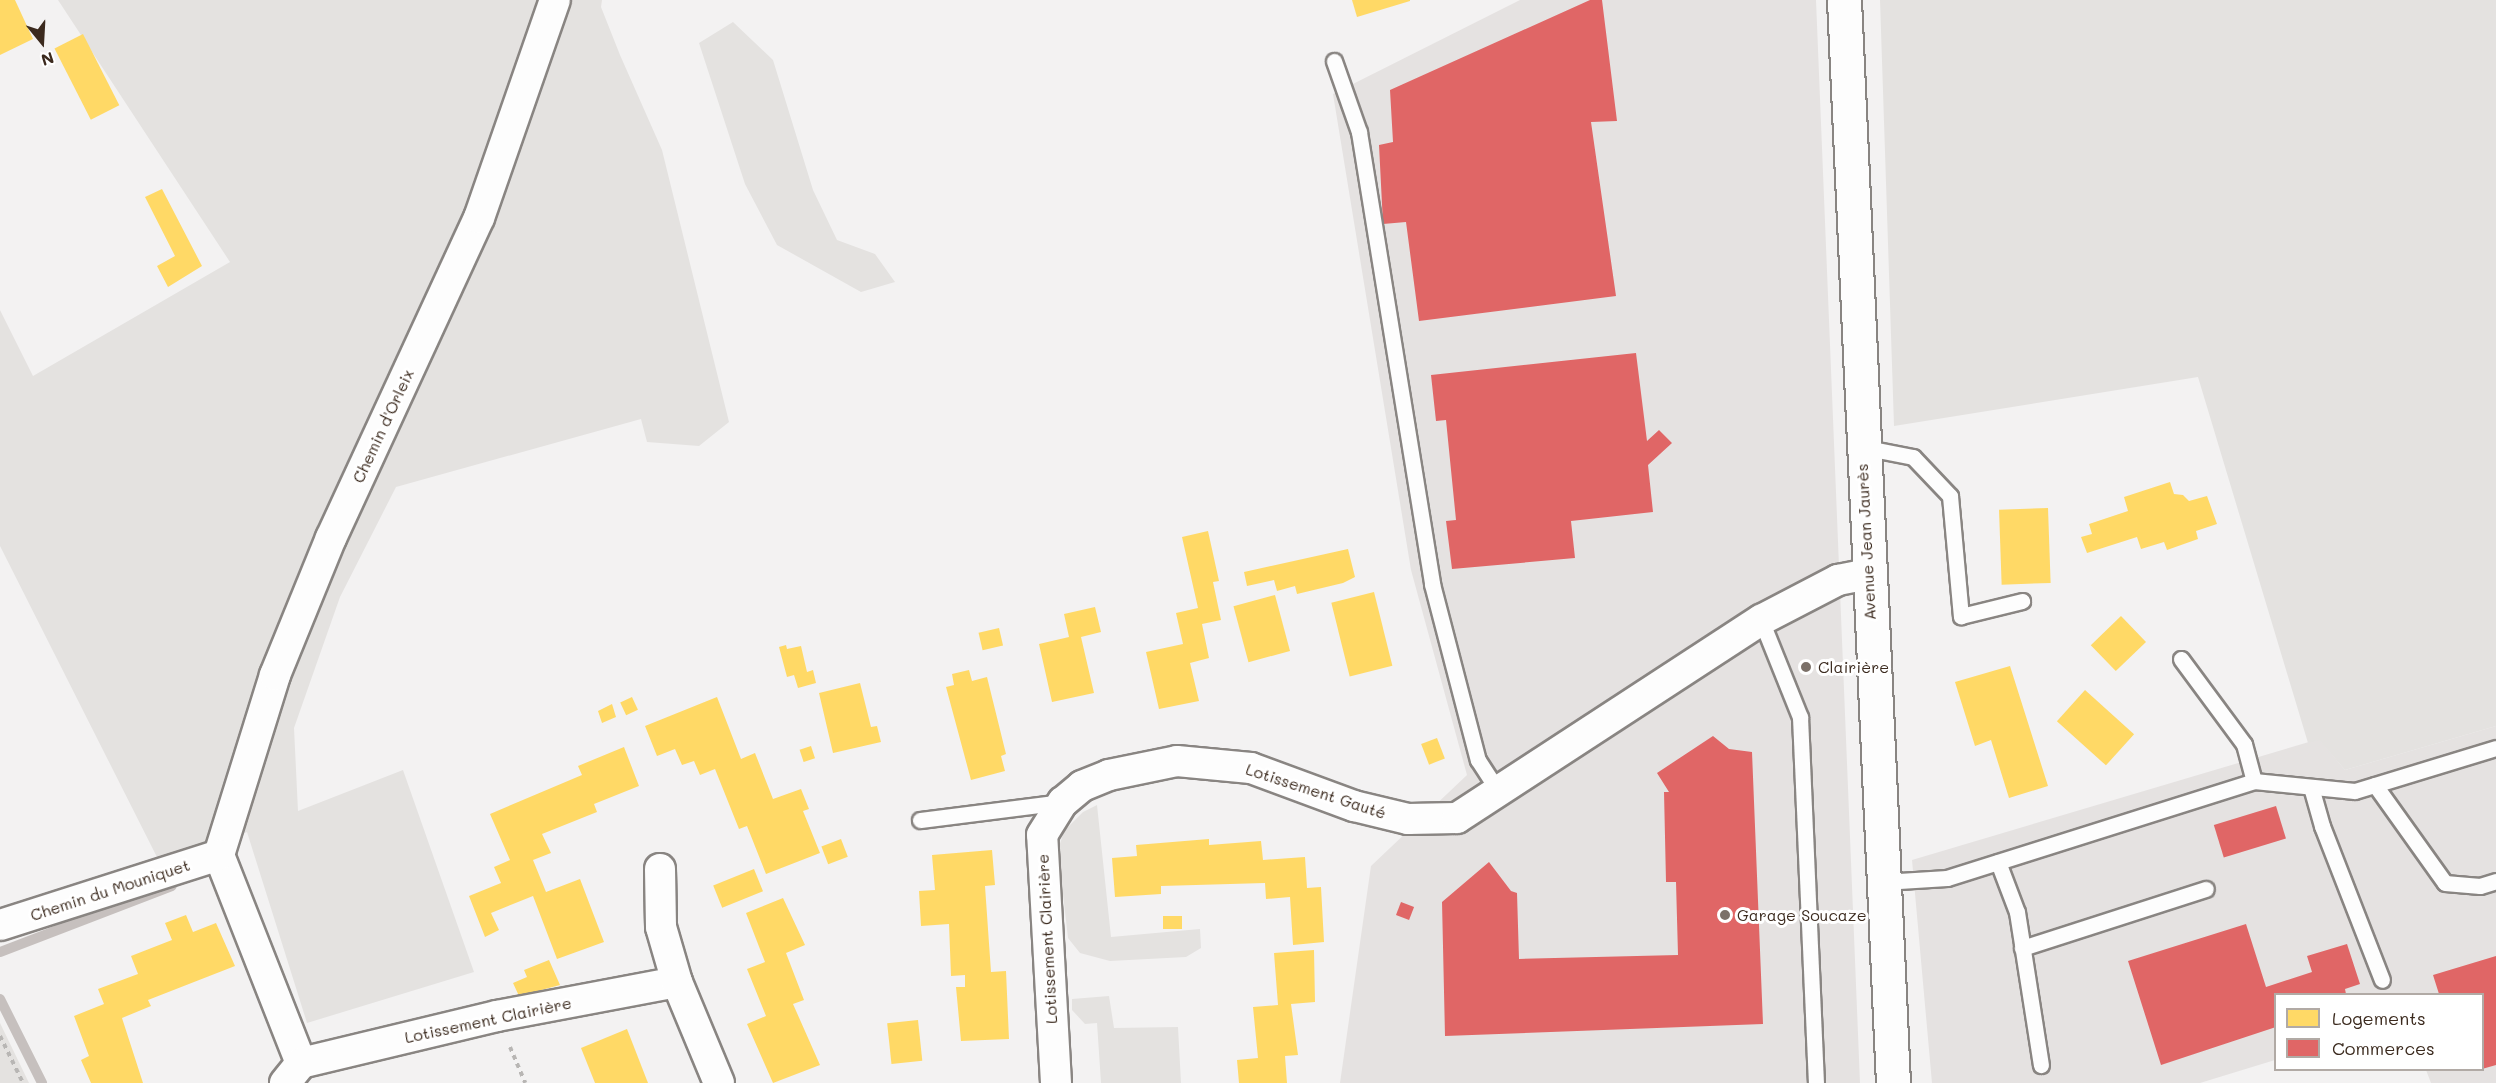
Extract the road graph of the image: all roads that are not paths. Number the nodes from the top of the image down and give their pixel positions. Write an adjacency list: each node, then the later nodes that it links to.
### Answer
1 (555, 0): 16 (street, Chemin d'Orleix)
2 (1844, 0): 4 (main road, Avenue Jean Jaurès)
3 (1334, 61): 13 (lane)
4 (1862, 447): 5 (main road, Avenue Jean Jaurès); 6 (lane)
5 (1868, 574): 7 (street, Lotissement Gauté); 20 (main road, Avenue Jean Jaurès)
6 (2022, 601)
7 (1761, 620): 13 (street, Lotissement Gauté); 30 (lane)
8 (2181, 659): 10 (lane)
9 (2496, 748): 11 (lane)
10 (2254, 781): 12 (lane); 17 (lane)
11 (2375, 784): 12 (lane); 19 (lane)
12 (2311, 787): 24 (lane)
13 (1498, 791): 14 (street, Lotissement Gauté)
14 (1063, 802): 15 (lane); 29 (street, Lotissement Clairière)
15 (920, 819)
16 (219, 855): 22 (street, Chemin du Mouniquet); 27 (street, Lotissement Clairière)
17 (1998, 862): 20 (lane); 23 (lane)
18 (660, 868): 25 (street)
19 (2496, 881)
20 (1883, 882): 31 (main road, Avenue Jean Jaurès)
21 (2206, 889): 23 (lane)
22 (0, 925)
23 (2022, 948): 26 (lane)
24 (2382, 980)
25 (677, 982): 27 (street, Lotissement Clairière); 28 (street)
26 (2041, 1065)
27 (293, 1073)
28 (718, 1083)
29 (1056, 1083)
30 (1816, 1083)
31 (1893, 1083)

